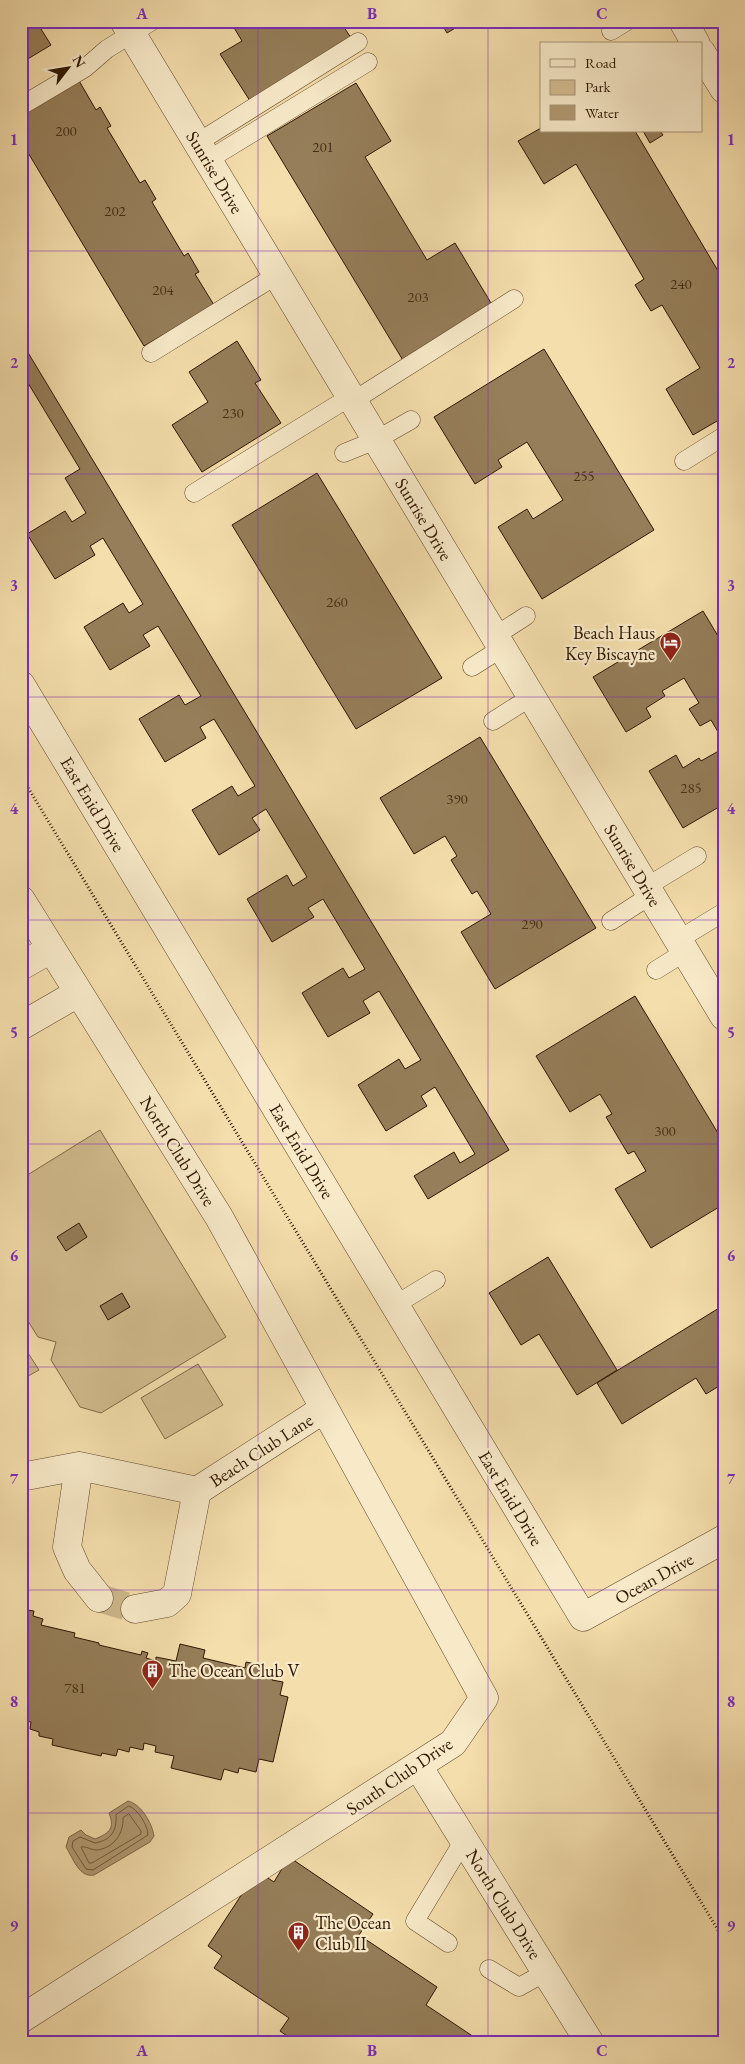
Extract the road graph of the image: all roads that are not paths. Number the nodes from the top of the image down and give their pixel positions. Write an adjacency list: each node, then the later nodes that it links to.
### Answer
1 (627, 21): 4 (lane)
2 (683, 21): 6 (street)
3 (136, 26): 10 (lane); 11 (street, Sunrise Drive)
4 (611, 31)
5 (358, 42): 11 (lane)
6 (695, 42)
7 (702, 53): 9 (street)
8 (368, 62): 11 (lane)
9 (723, 84)
10 (21, 106)
11 (202, 152): 12 (street, Sunrise Drive)
12 (277, 275): 14 (lane); 15 (street, Sunrise Drive)
13 (514, 298): 15 (lane)
14 (151, 353)
15 (352, 399): 18 (street, Sunrise Drive); 21 (lane)
16 (411, 420): 18 (lane)
17 (724, 436): 20 (lane)
18 (376, 440): 19 (lane); 23 (street, Sunrise Drive)
19 (344, 453)
20 (684, 460)
21 (194, 493)
22 (526, 616): 23 (lane)
23 (498, 642): 24 (lane); 26 (street, Sunrise Drive)
24 (472, 667)
25 (21, 685): 41 (street, East Enid Drive)
26 (531, 697): 27 (lane); 29 (street, Sunrise Drive)
27 (492, 721)
28 (698, 856): 29 (lane)
29 (648, 891): 32 (lane); 33 (street, Sunrise Drive)
30 (21, 900): 34 (street, North Club Drive)
31 (724, 912): 33 (lane)
32 (611, 921)
33 (682, 946): 36 (lane); 38 (street, Sunrise Drive)
34 (51, 949): 35 (street); 37 (street, North Club Drive)
35 (21, 966)
36 (656, 970)
37 (78, 993): 39 (street); 42 (street, North Club Drive)
38 (724, 1016)
39 (21, 1026)
40 (436, 1280): 41 (lane)
41 (395, 1305): 49 (street, East Enid Drive)
42 (324, 1409): 45 (street, Beach Club Lane); 50 (street, South Club Drive)
43 (79, 1466): 44 (street, Beach Club Lane); 45 (street, Beach Club Lane); 47 (street)
44 (21, 1477)
45 (197, 1492): 48 (street)
46 (724, 1539): 49 (street, Ocean Drive)
47 (99, 1598)
48 (135, 1609)
49 (583, 1617)
50 (418, 1766): 51 (street, North Club Drive); 55 (street, South Club Drive)
51 (464, 1840): 52 (lane); 54 (street, North Club Drive)
52 (448, 1943)
53 (489, 1969): 54 (lane)
54 (546, 1972): 56 (street, North Club Drive)
55 (21, 2019)
56 (590, 2043)

